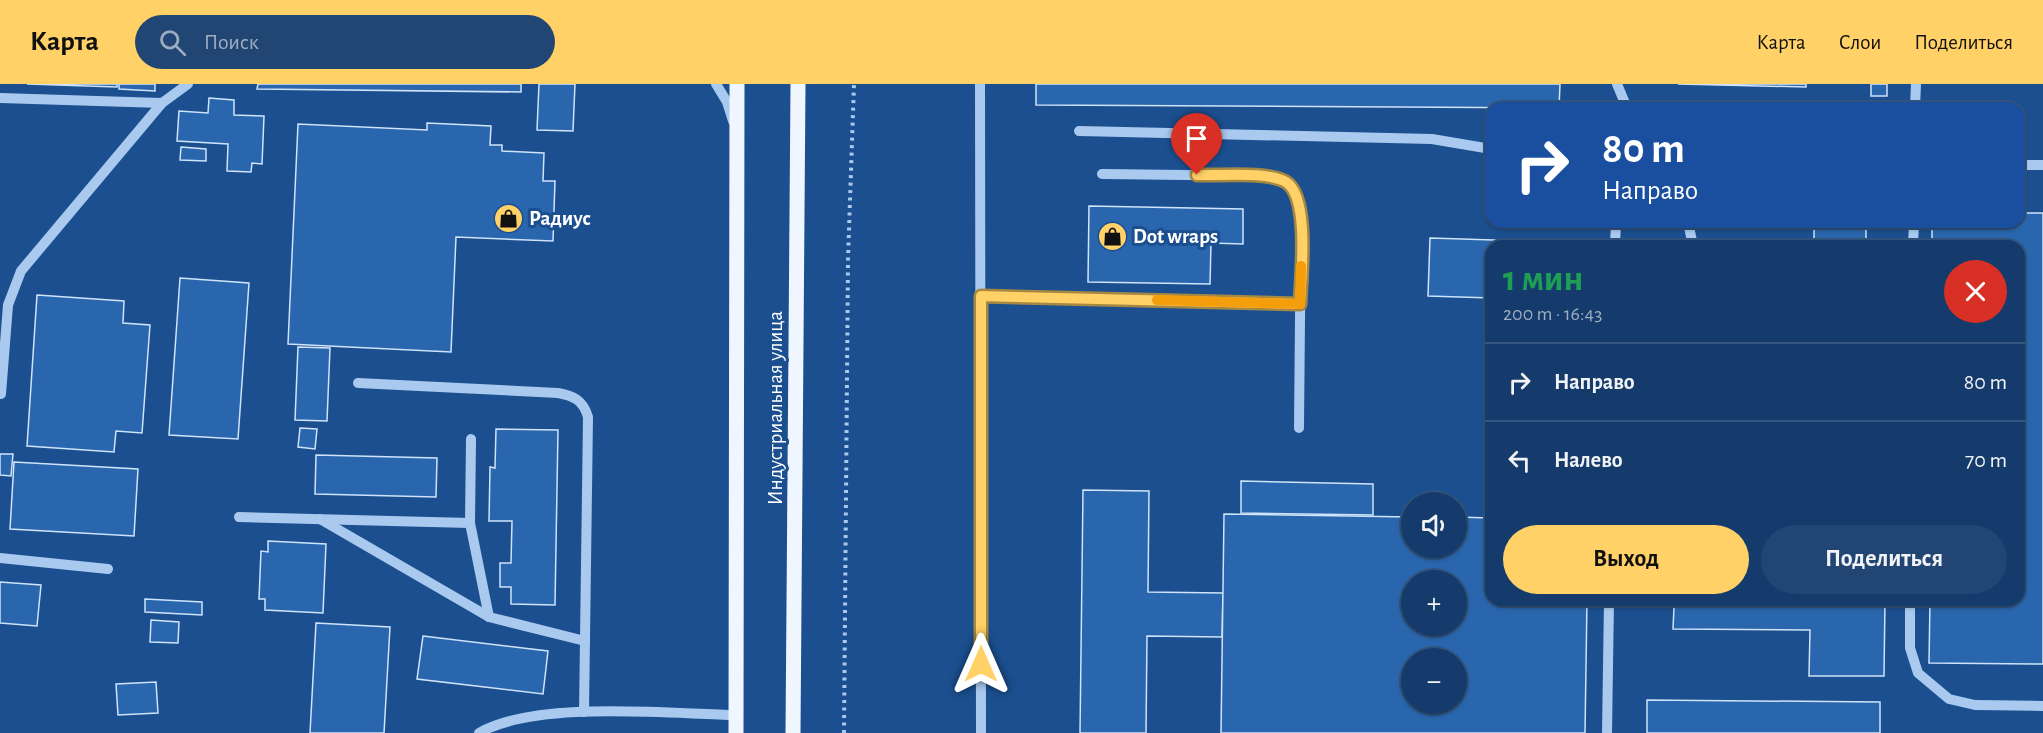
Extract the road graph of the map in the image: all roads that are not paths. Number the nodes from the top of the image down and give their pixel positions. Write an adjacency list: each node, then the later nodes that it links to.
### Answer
1 (188, 84): 11 (street)
2 (716, 84): 13 (street)
3 (737, 84): 13 (main road, Индустриальная улица)
4 (798, 84): 38 (main road, Индустриальная улица)
5 (980, 84): 18 (street)
6 (1617, 84): 9 (street)
7 (1916, 84): 10 (street)
8 (0, 98): 11 (street)
9 (1624, 102)
10 (1915, 102)
11 (162, 103): 21 (street)
12 (1079, 131): 14 (street)
13 (737, 134): 35 (main road, Индустриальная улица)
14 (1485, 148)
15 (2025, 165): 16 (street)
16 (2043, 165)
17 (1102, 174): 19 (street)
18 (981, 296): 19 (street); 39 (street)
19 (1300, 304): 22 (street)
20 (358, 383): 32 (street)
21 (1, 394)
22 (1299, 428)
23 (471, 439): 26 (street)
24 (239, 517): 25 (street)
25 (320, 519): 26 (street); 31 (street)
26 (470, 523): 31 (street)
27 (0, 558): 28 (street)
28 (108, 570)
29 (1609, 606): 40 (street)
30 (1910, 606): 33 (street)
31 (489, 617): 32 (street)
32 (585, 641): 34 (street)
33 (2043, 706)
34 (584, 712): 35 (street); 36 (street)
35 (736, 715): 37 (main road, Индустриальная улица)
36 (480, 733)
37 (736, 733)
38 (793, 733)
39 (981, 733)
40 (1607, 733)

